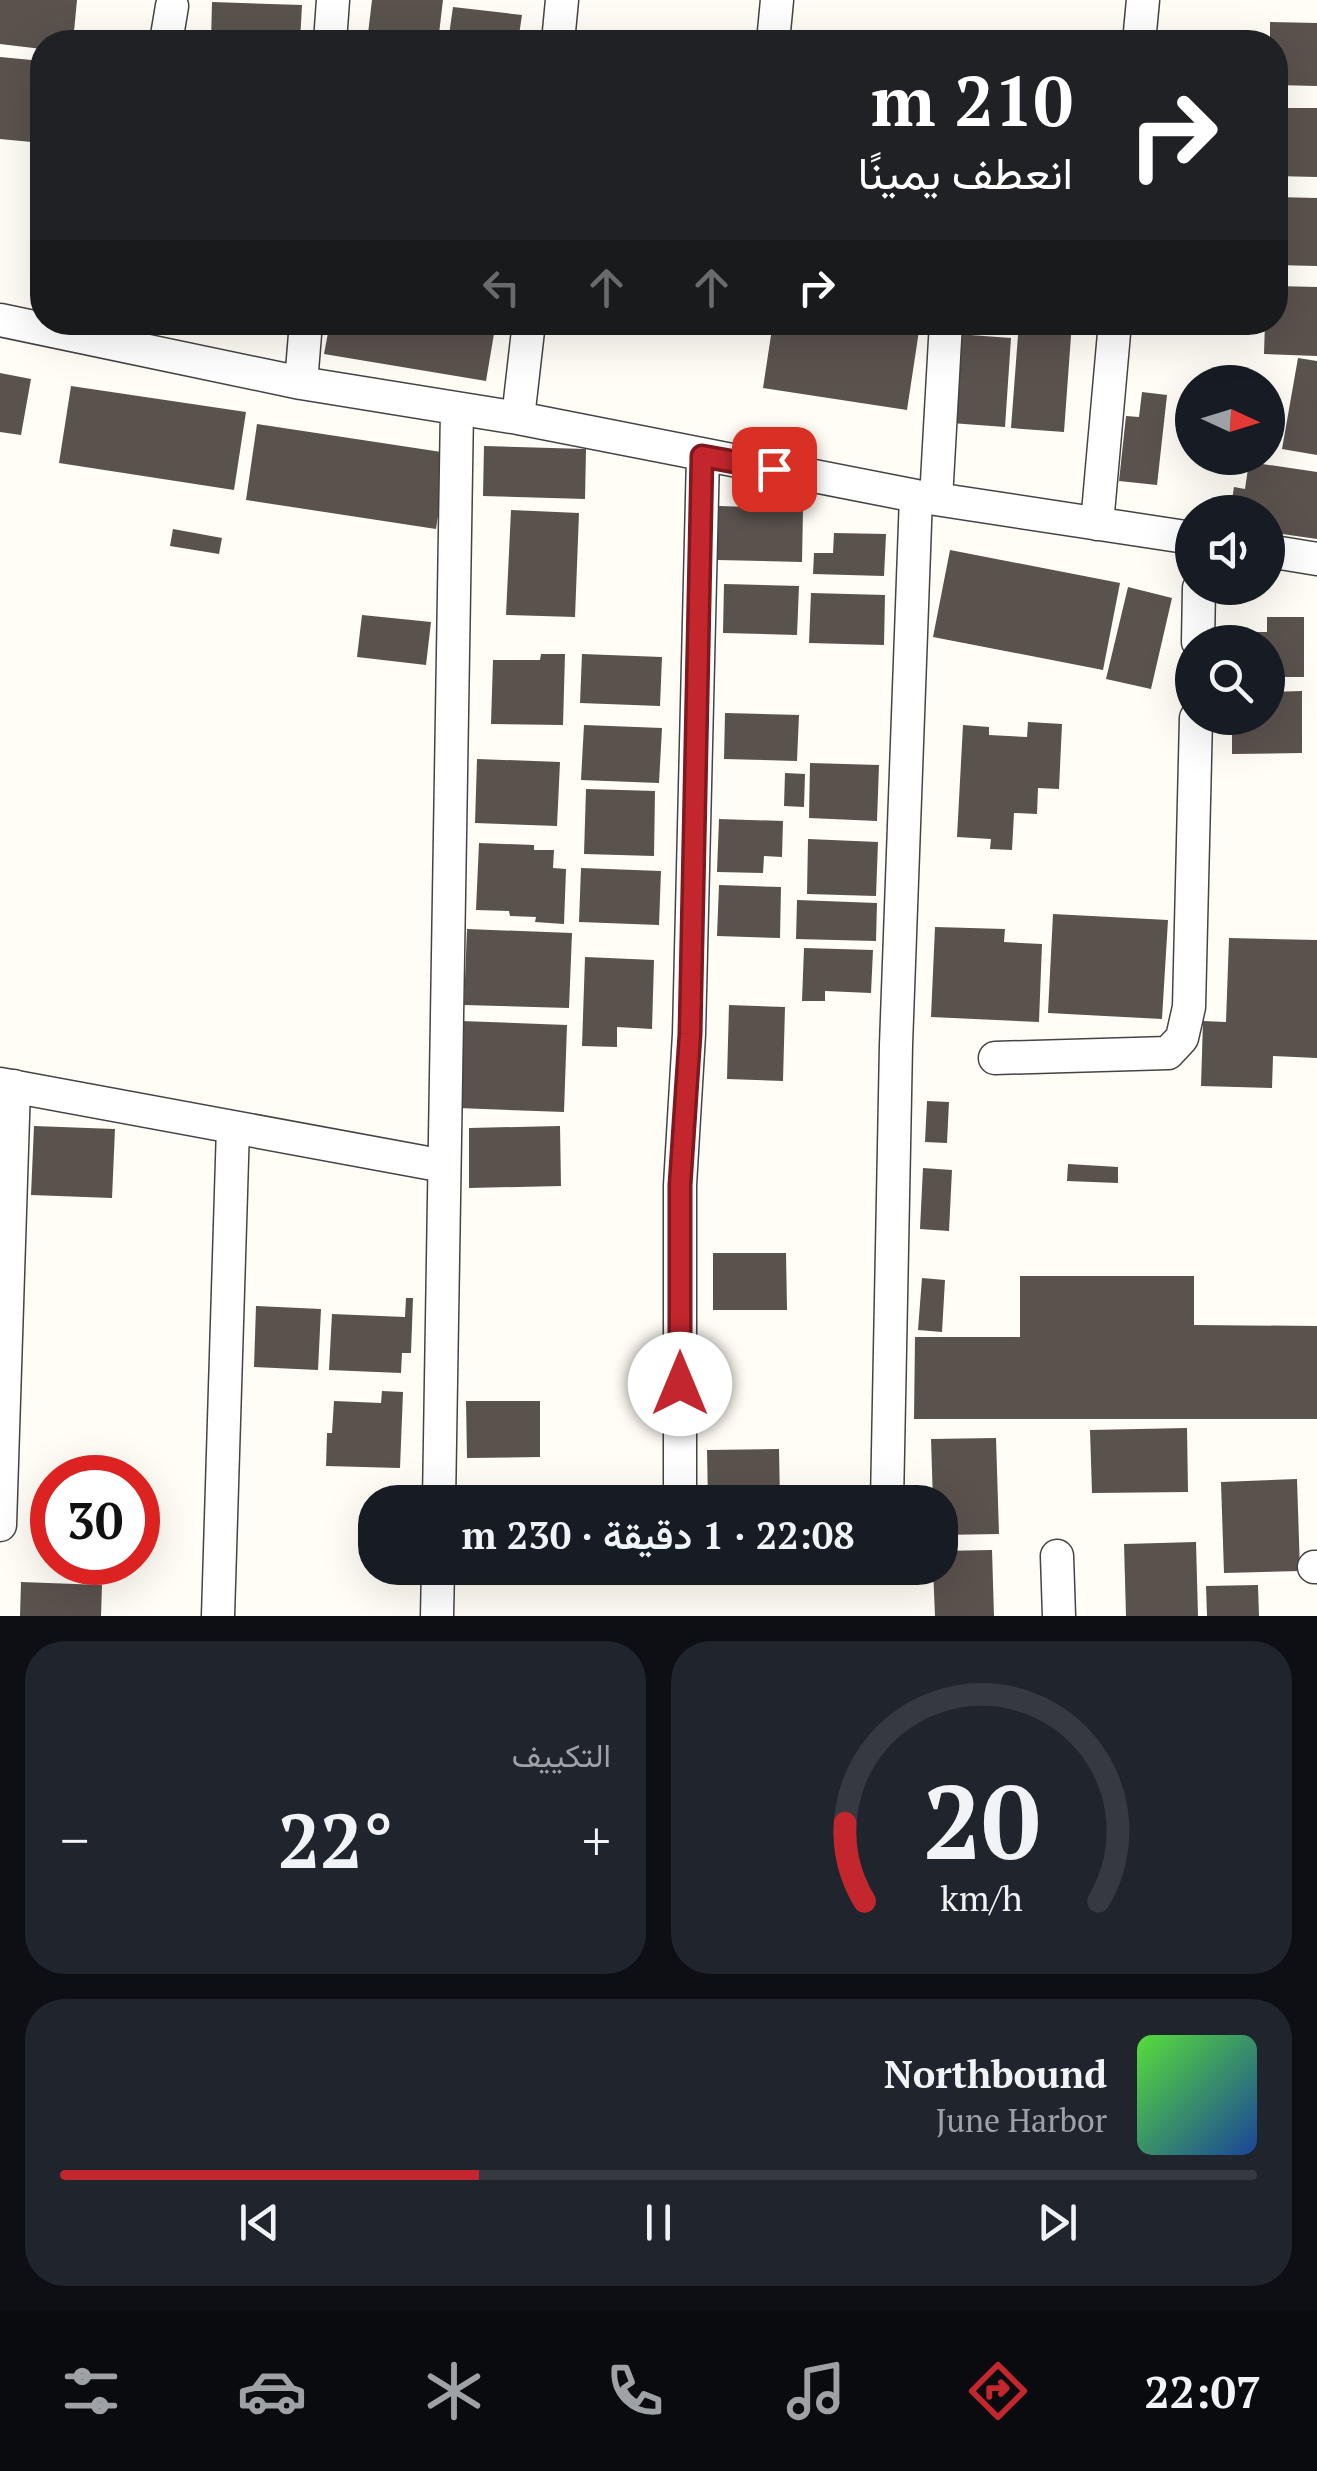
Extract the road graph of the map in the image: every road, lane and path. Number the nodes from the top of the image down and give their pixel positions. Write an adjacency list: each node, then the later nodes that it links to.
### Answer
1 (333, 0): 7 (street)
2 (562, 0): 8 (street)
3 (777, 0): 9 (street)
4 (1143, 0): 10 (street)
5 (172, 6): 6 (street)
6 (168, 30)
7 (331, 30)
8 (559, 30)
9 (775, 30)
10 (1140, 30)
11 (0, 320): 12 (street)
12 (30, 324)
13 (122, 335): 18 (street)
14 (305, 335): 18 (street)
15 (528, 335): 20 (street)
16 (945, 335): 22 (street)
17 (1114, 335): 23 (street)
18 (300, 383): 19 (street)
19 (456, 410): 20 (street); 31 (street)
20 (518, 418): 21 (street)
21 (702, 456): 22 (street); 33 (street)
22 (926, 497): 23 (street); 34 (street)
23 (1097, 524): 24 (street)
24 (1175, 535)
25 (1285, 554): 26 (street)
26 (1317, 559)
27 (1196, 735): 28 (street)
28 (995, 1058)
29 (7, 1085): 30 (street); 35 (street)
30 (233, 1127): 31 (street); 38 (street)
31 (444, 1166): 32 (street)
32 (439, 1485)
33 (680, 1485)
34 (887, 1485)
35 (0, 1525)
36 (1057, 1556): 40 (street)
37 (438, 1585): 39 (street)
38 (218, 1616)
39 (437, 1616)
40 (1058, 1616)

